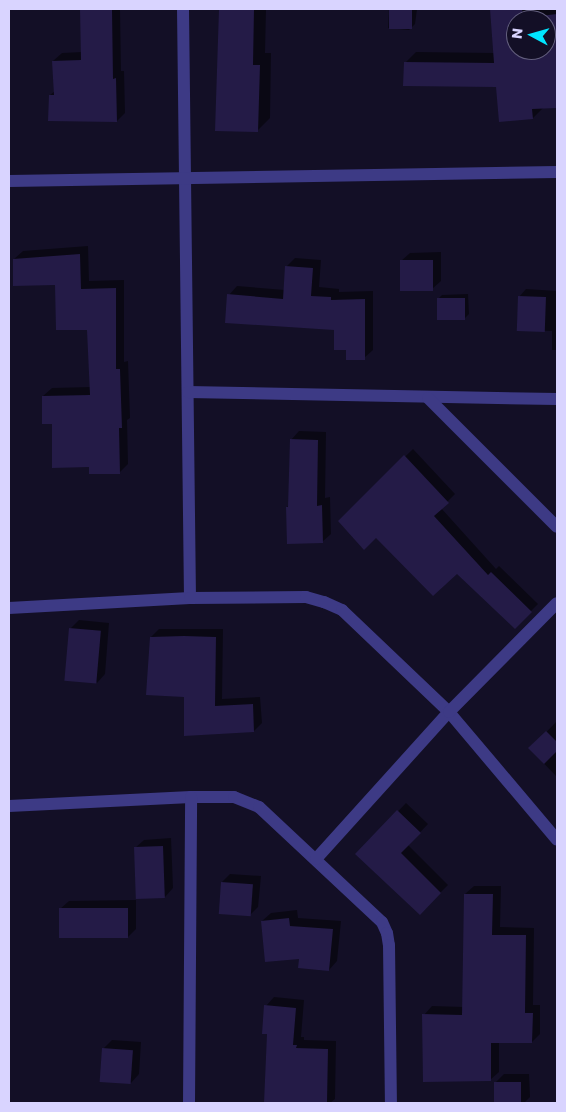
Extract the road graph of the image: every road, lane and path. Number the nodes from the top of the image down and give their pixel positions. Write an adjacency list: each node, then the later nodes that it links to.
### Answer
1 (184, 9): 3 (street)
2 (557, 172): 3 (street)
3 (185, 178): 4 (street); 5 (street)
4 (9, 181)
5 (188, 392): 6 (street); 9 (street)
6 (428, 398): 7 (street); 8 (street)
7 (557, 398)
8 (557, 527)
9 (190, 598): 11 (street); 12 (street)
10 (557, 603): 12 (street)
11 (9, 608)
12 (448, 712): 15 (street); 16 (street)
13 (191, 797): 14 (street); 16 (street); 17 (street)
14 (9, 806)
15 (557, 840)
16 (316, 859): 18 (street)
17 (189, 1103)
18 (391, 1103)

